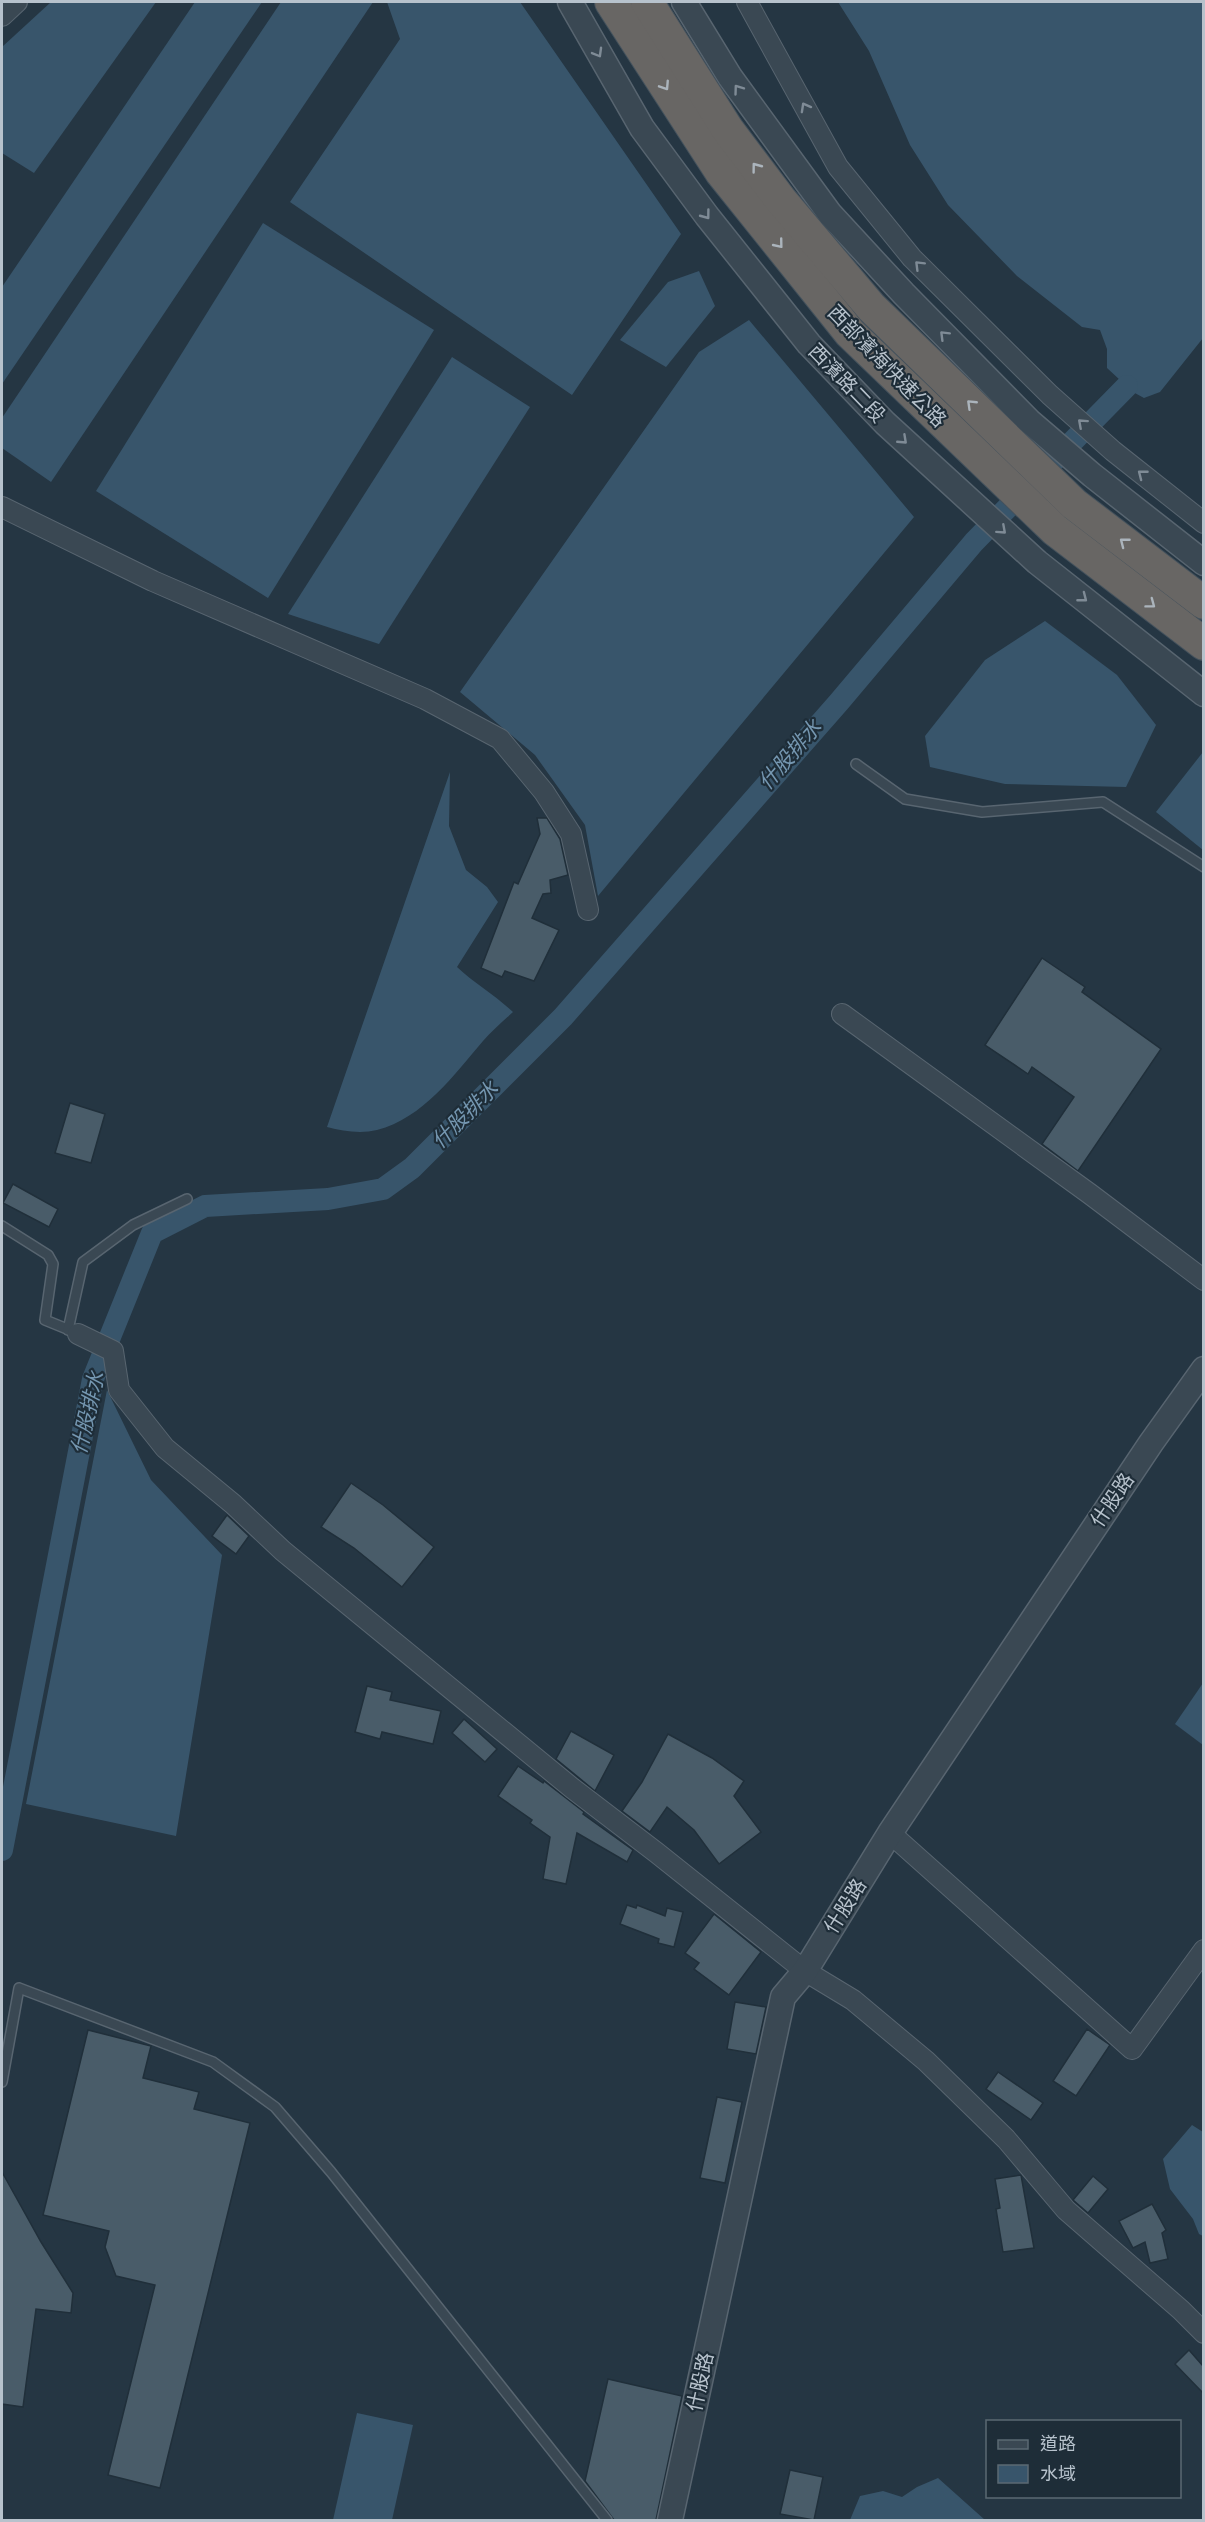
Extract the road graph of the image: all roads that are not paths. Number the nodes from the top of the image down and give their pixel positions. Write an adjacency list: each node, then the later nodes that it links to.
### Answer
1 (17, 2): 7 (street)
2 (570, 2): 14 (street, 西濱路二段, one-way to 14)
3 (610, 2): 13 (highway, 西部濱海快速公路, one-way to 13)
4 (647, 2): 8 (highway, 西部濱海快速公路, one-way to 4)
5 (684, 2): 8 (street, one-way to 5)
6 (747, 2): 10 (street, one-way to 6)
7 (2, 16)
8 (1021, 433): 11 (street); 12 (highway, 西部濱海快速公路, one-way to 8)
9 (2, 507): 17 (street)
10 (1203, 523)
11 (1203, 563)
12 (1203, 603)
13 (1203, 644)
14 (1203, 694)
15 (856, 764): 16 (lane)
16 (1203, 867)
17 (588, 910)
18 (842, 1014): 21 (street)
19 (187, 1198): 22 (lane)
20 (2, 1226): 22 (lane)
21 (1203, 1280)
22 (73, 1332): 26 (street)
23 (1203, 1369): 24 (street, 什股路)
24 (890, 1833): 25 (street); 26 (street, 什股路)
25 (1203, 1950)
26 (805, 1971): 28 (street); 30 (street, 什股路)
27 (2, 2082): 29 (lane)
28 (1203, 2333)
29 (607, 2520)
30 (670, 2520)

